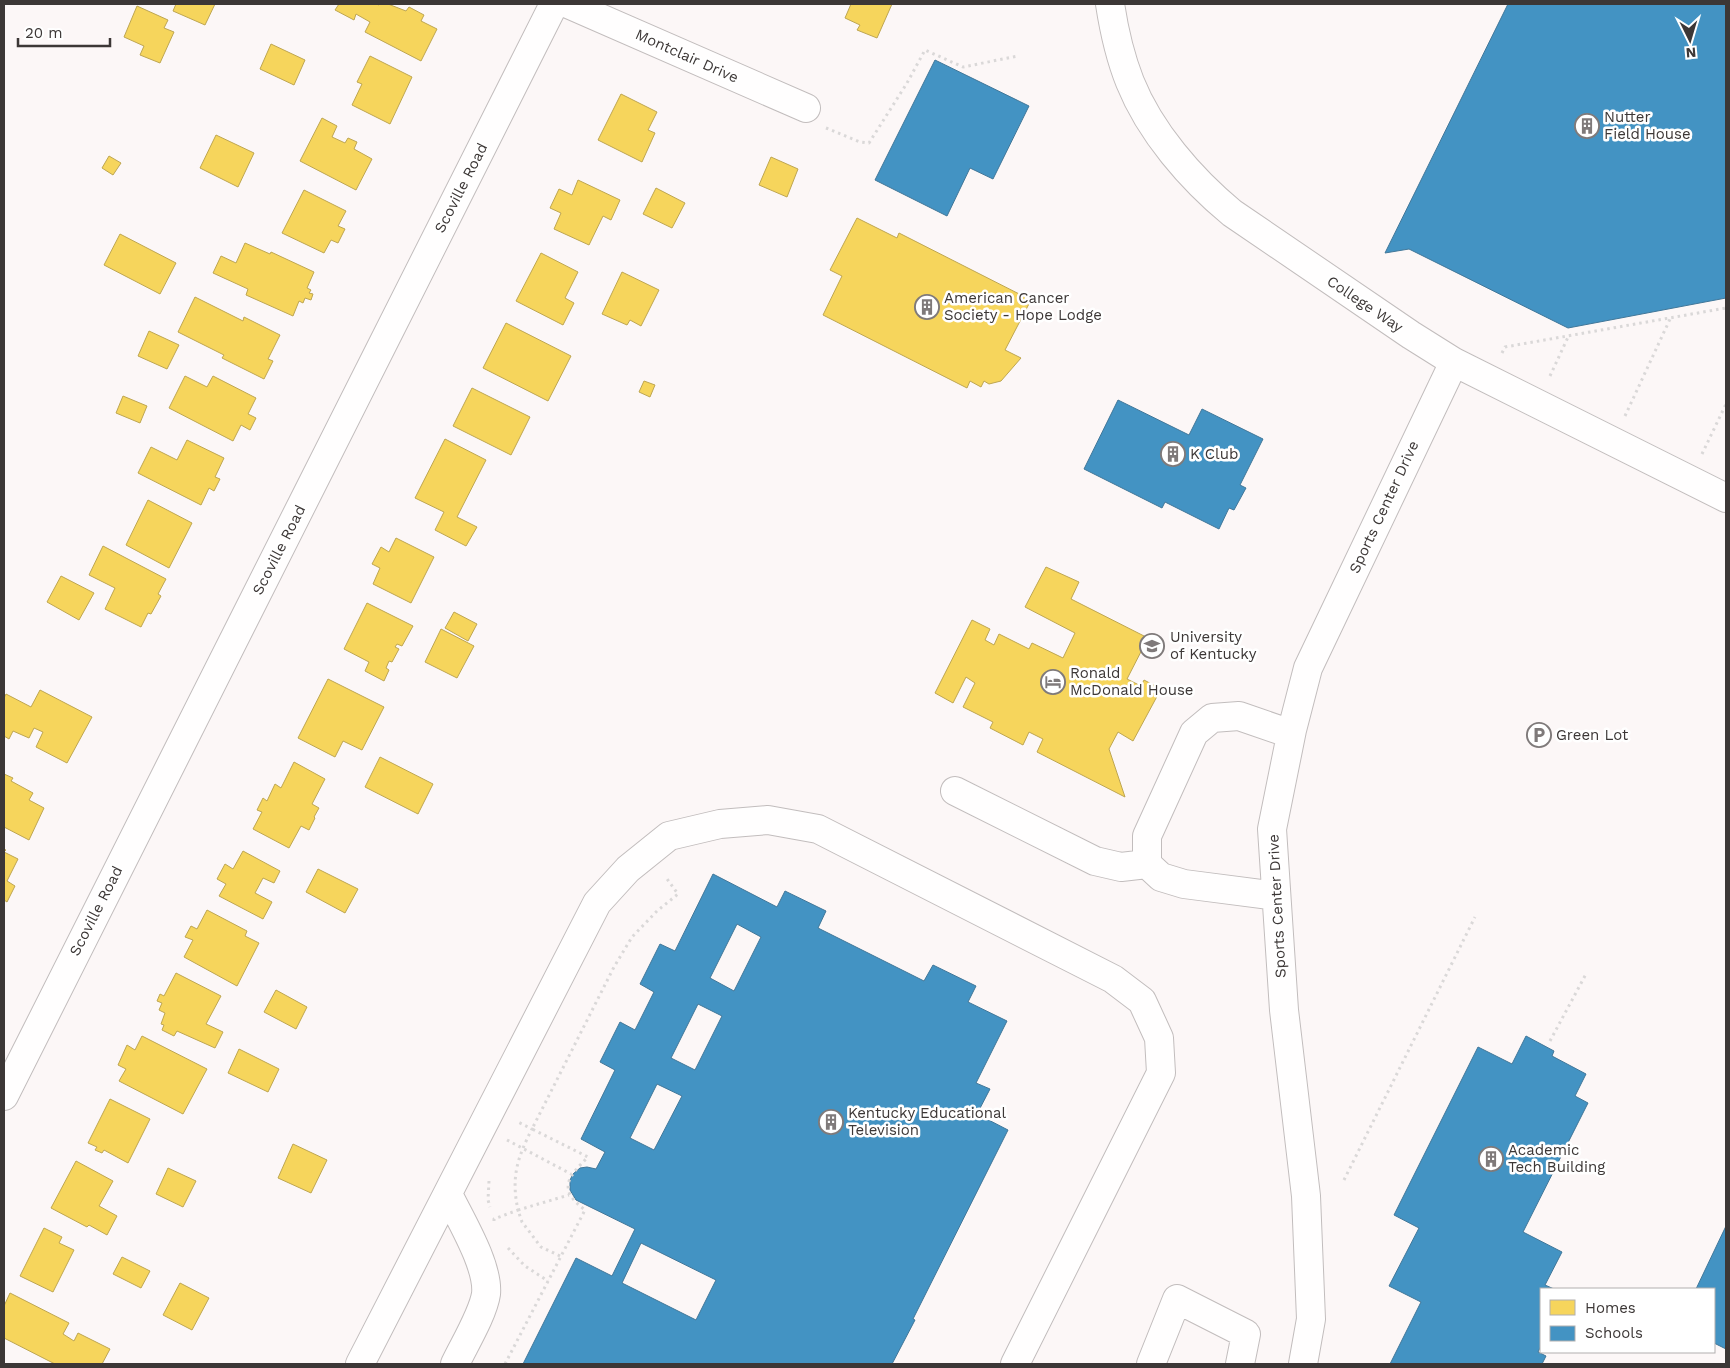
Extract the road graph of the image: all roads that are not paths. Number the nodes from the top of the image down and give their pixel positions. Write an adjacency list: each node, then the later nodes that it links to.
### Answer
1 (554, 4): 11 (street, Scoville Road)
2 (568, 4): 4 (street, Montclair Drive)
3 (1110, 4): 5 (street, College Way)
4 (815, 118)
5 (1454, 362): 6 (street, College Way); 7 (street, Sports Center Drive)
6 (1726, 498)
7 (1291, 734): 9 (street); 10 (street, Sports Center Drive)
8 (955, 790): 9 (street)
9 (1147, 864): 10 (street)
10 (1276, 896): 18 (street, Sports Center Drive)
11 (4, 1096)
12 (448, 1194): 13 (street); 14 (street); 15 (street)
13 (360, 1364)
14 (455, 1364)
15 (1015, 1364)
16 (1151, 1364): 17 (street)
17 (1240, 1364)
18 (1303, 1364)

